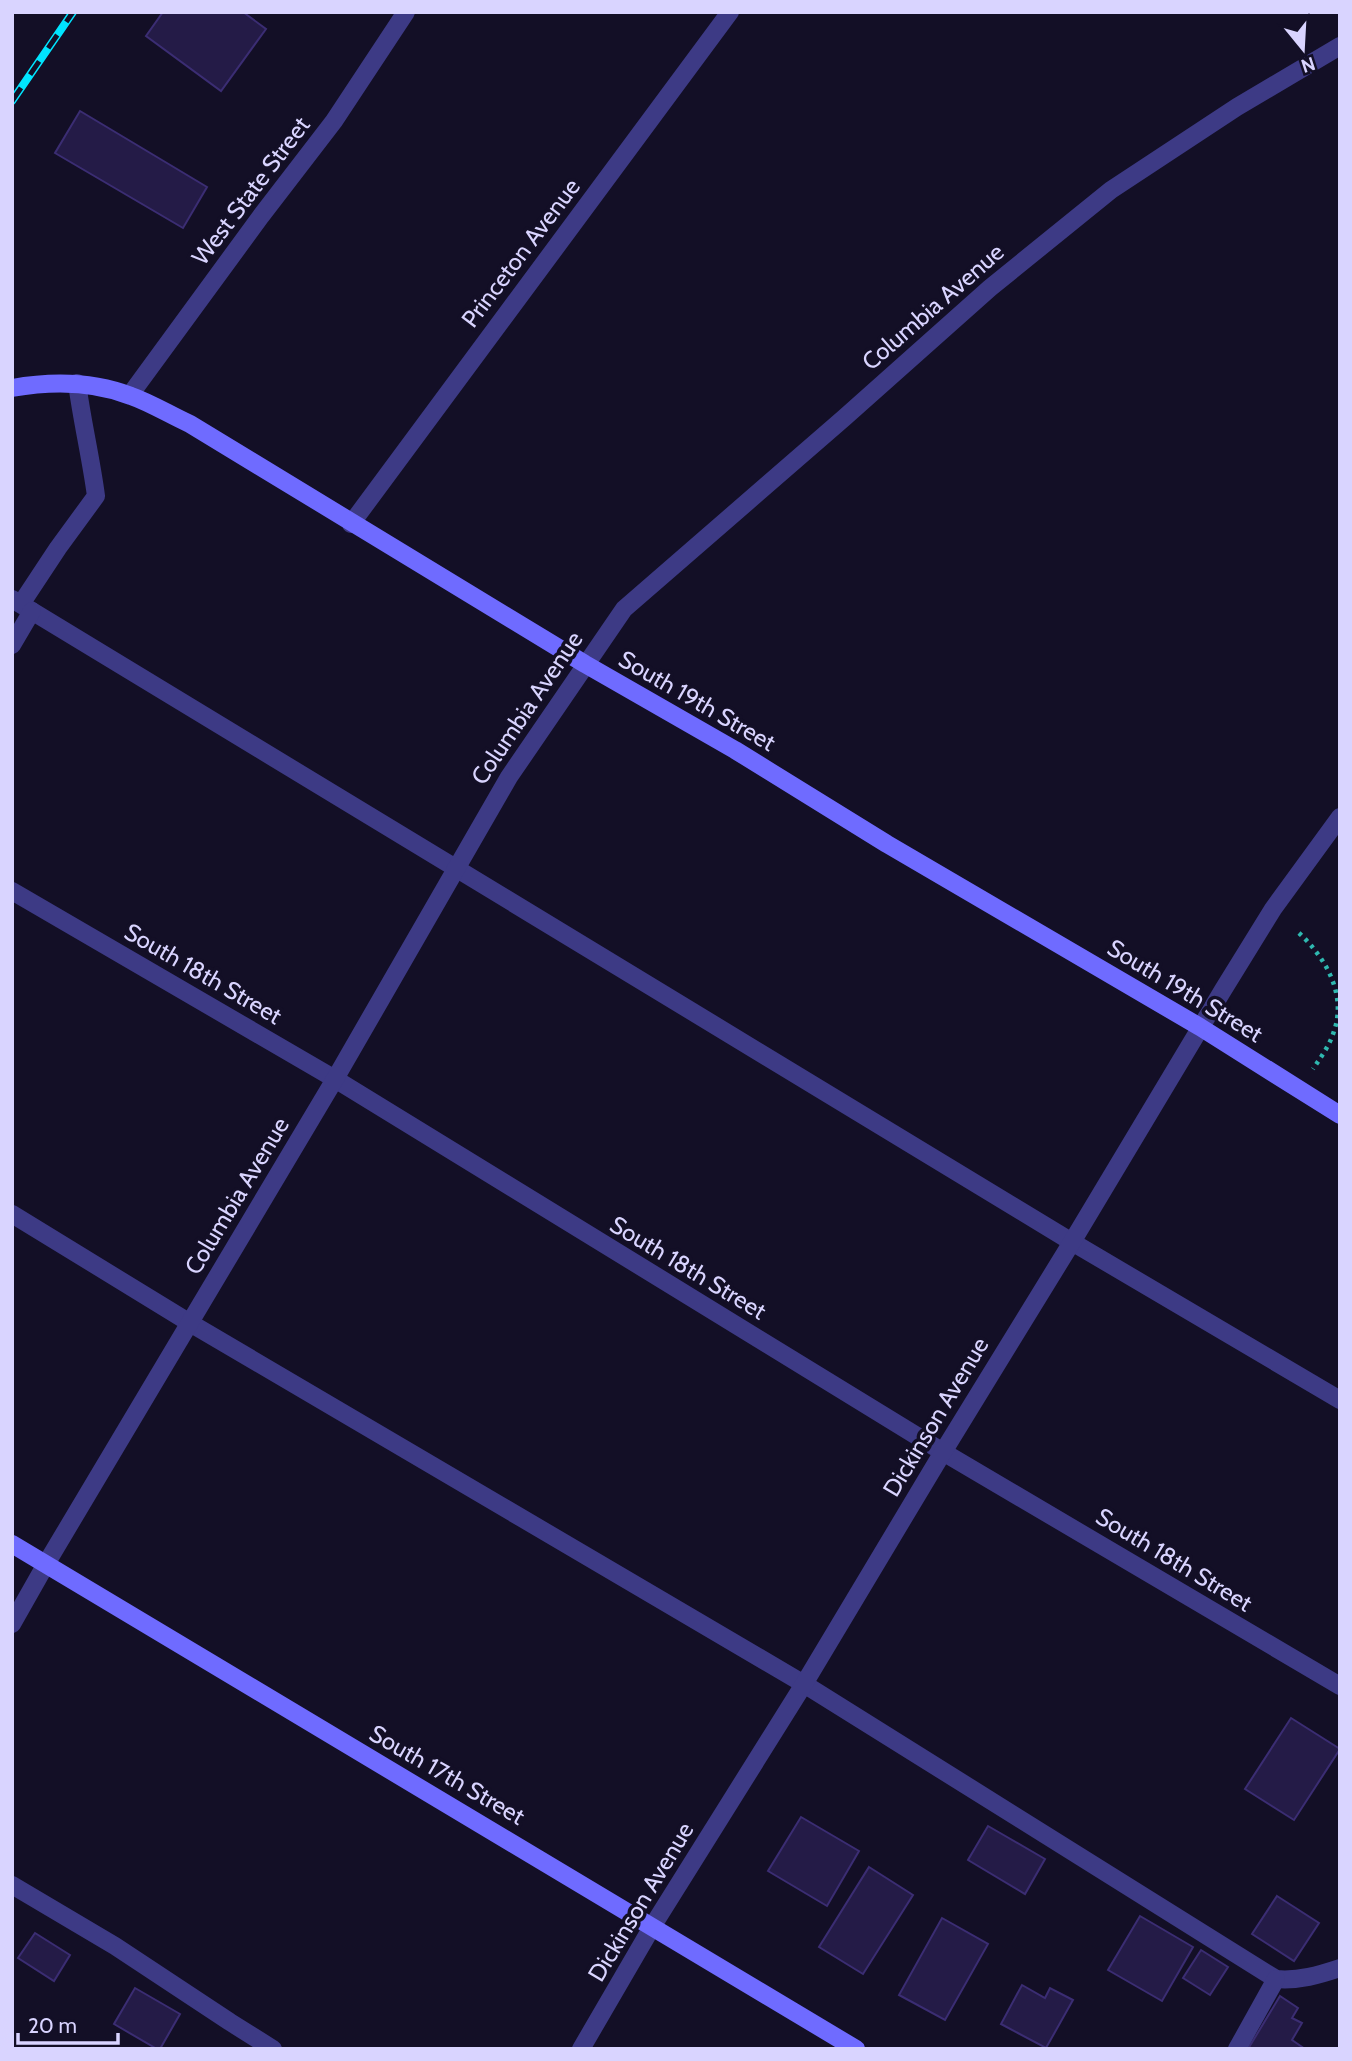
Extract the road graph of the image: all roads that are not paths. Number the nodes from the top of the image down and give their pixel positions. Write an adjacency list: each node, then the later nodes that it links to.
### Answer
1 (406, 12): 6 (street, West State Street)
2 (730, 12): 7 (street, Princeton Avenue)
3 (1340, 46): 10 (street, Columbia Avenue)
4 (77, 383): 5 (street, South 19th Street); 6 (street, South 19th Street); 8 (street)
5 (12, 388)
6 (130, 395): 7 (street, South 19th Street)
7 (351, 524): 10 (street, South 19th Street)
8 (22, 605): 9 (street); 12 (street)
9 (12, 645)
10 (585, 664): 12 (street, Columbia Avenue); 14 (street, South 19th Street)
11 (1340, 817): 14 (street, Dickinson Avenue)
12 (456, 866): 15 (street, Columbia Avenue); 18 (street)
13 (12, 891): 15 (street, South 18th Street)
14 (1200, 1027): 16 (street, South 19th Street); 18 (street, Dickinson Avenue)
15 (335, 1079): 19 (street, Columbia Avenue); 21 (street, South 18th Street)
16 (1340, 1115)
17 (12, 1214): 19 (street)
18 (1072, 1242): 20 (street); 21 (street, Dickinson Avenue)
19 (190, 1323): 23 (street, Columbia Avenue); 25 (street)
20 (1340, 1400)
21 (943, 1452): 25 (street, Dickinson Avenue); 26 (street, South 18th Street)
22 (12, 1544): 23 (street, South 17th Street)
23 (46, 1564): 24 (street, Columbia Avenue); 28 (street, South 17th Street)
24 (12, 1624)
25 (804, 1684): 28 (street, Dickinson Avenue); 30 (street)
26 (1340, 1686)
27 (12, 1885): 31 (street)
28 (652, 1927): 32 (street, Dickinson Avenue); 33 (street, South 17th Street)
29 (1340, 1968): 30 (street)
30 (1276, 1979): 34 (street)
31 (273, 2049)
32 (582, 2049)
33 (856, 2049)
34 (1237, 2049)

